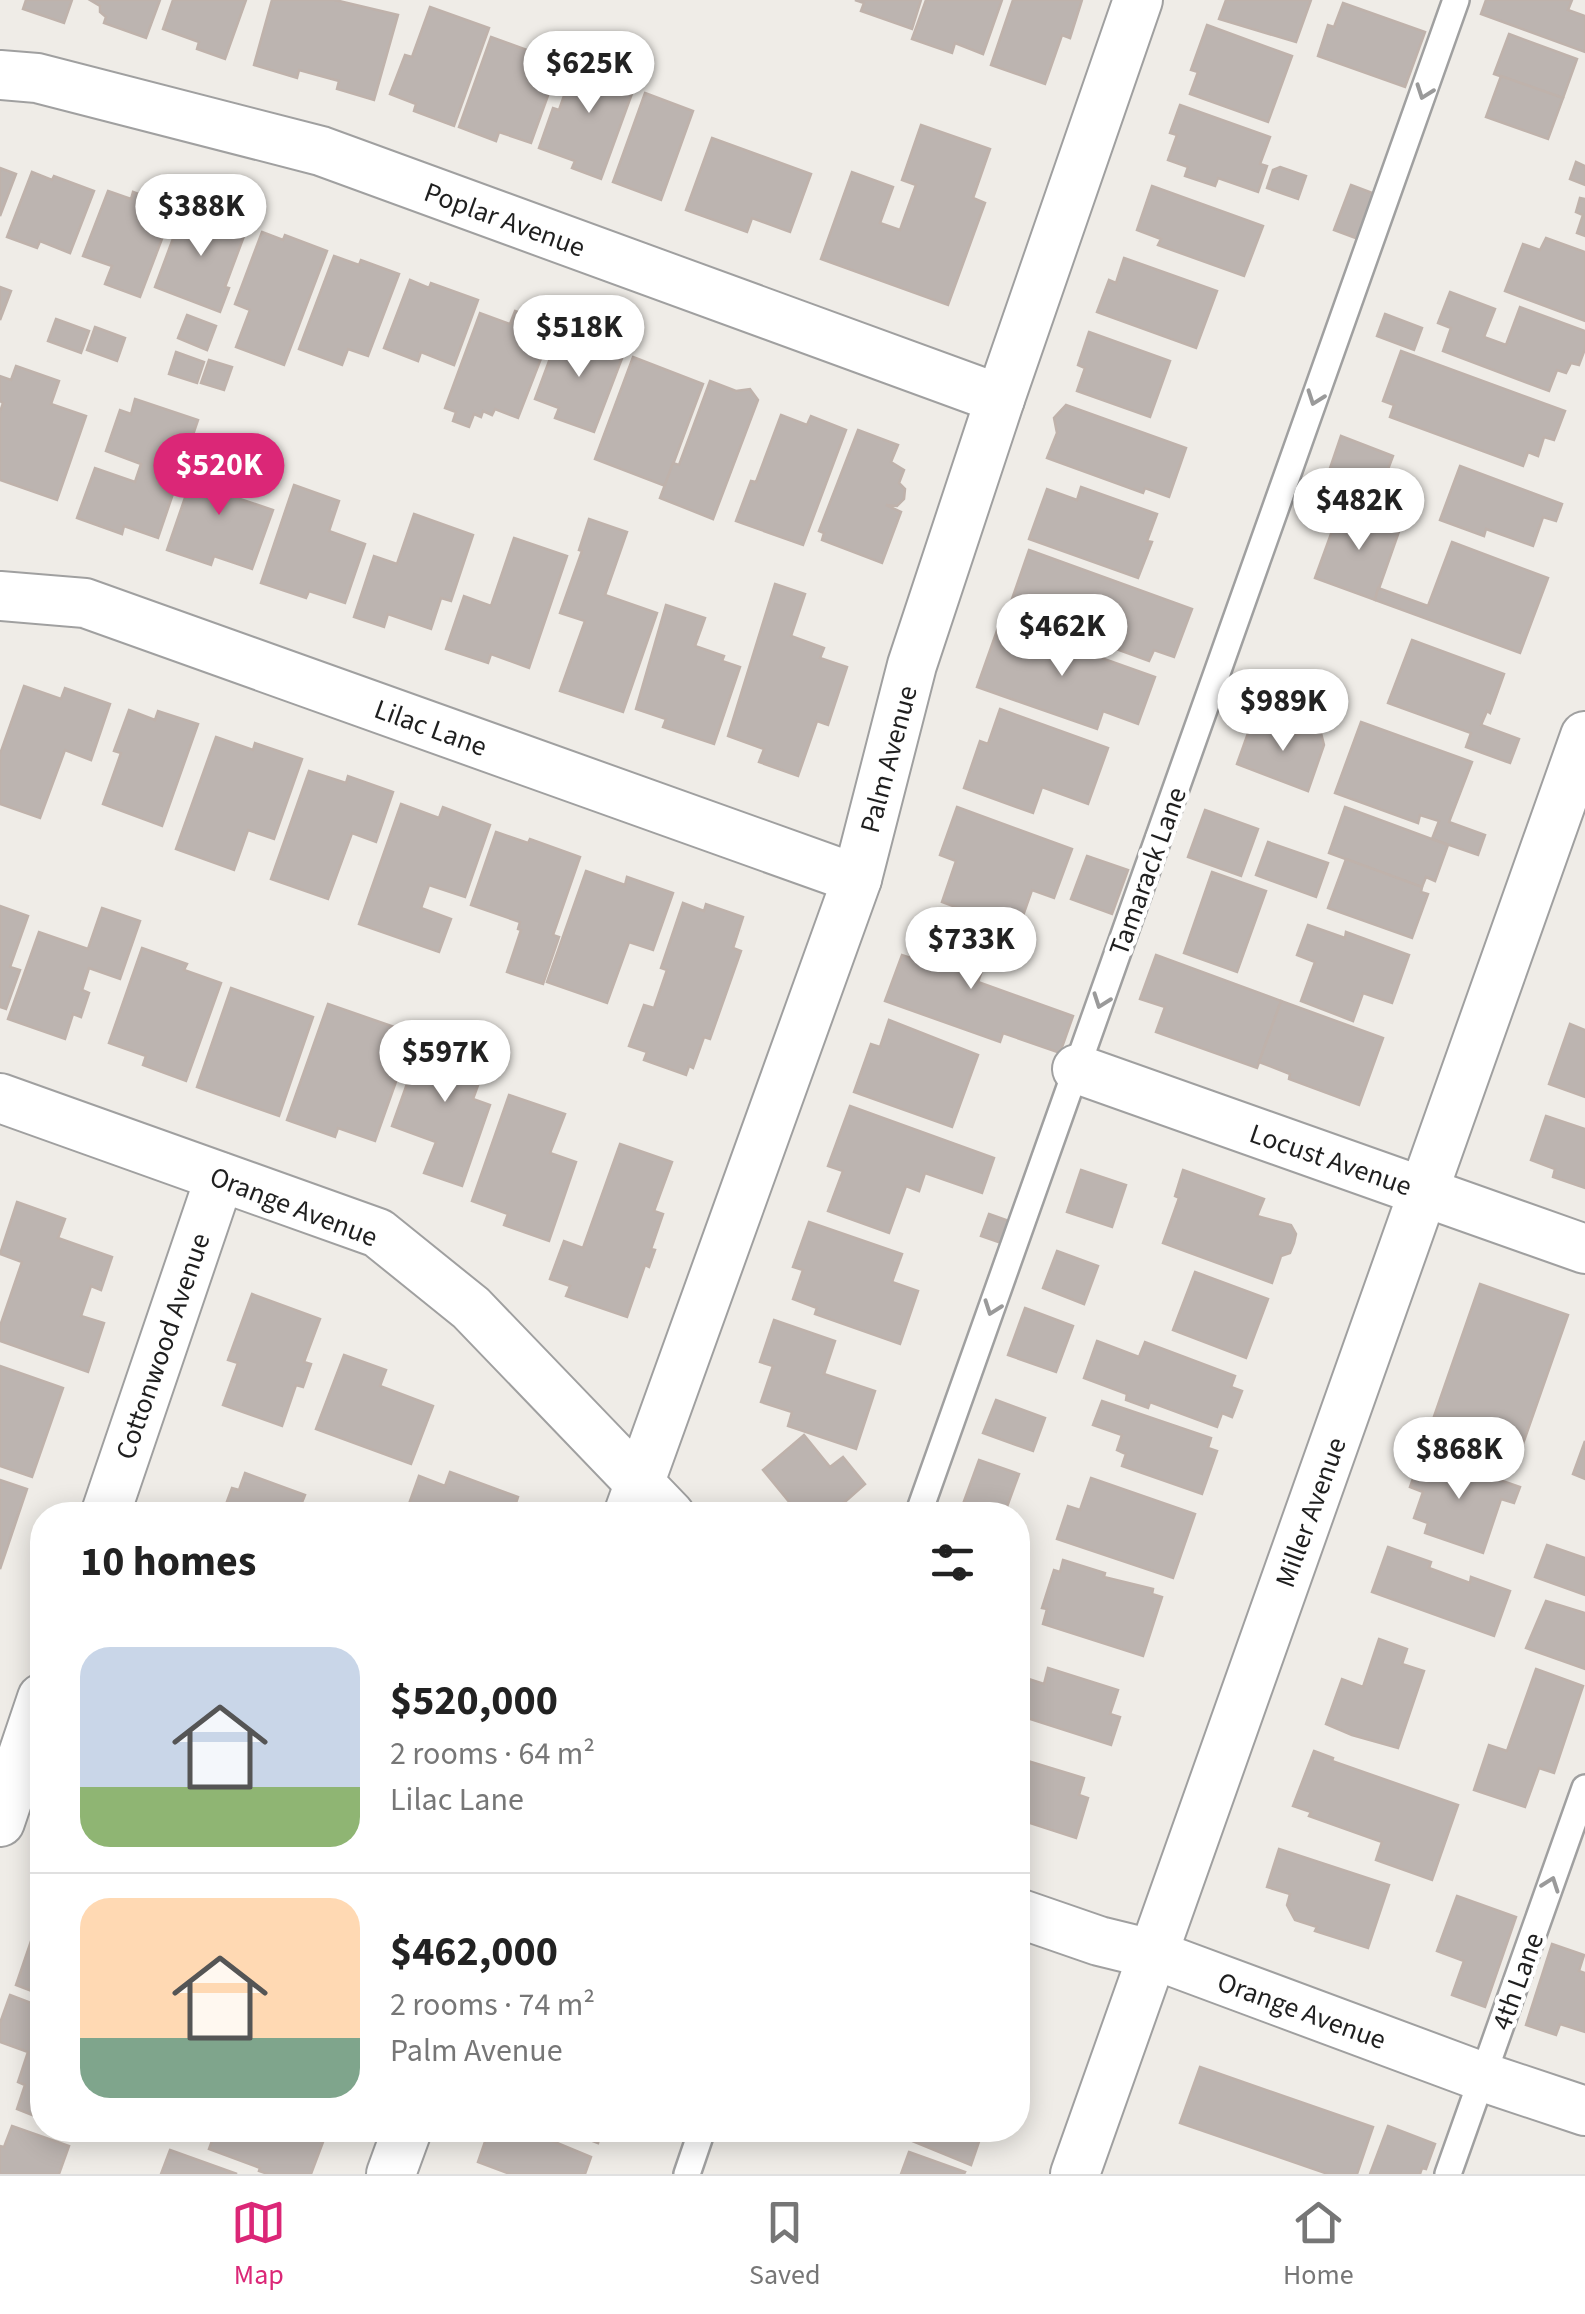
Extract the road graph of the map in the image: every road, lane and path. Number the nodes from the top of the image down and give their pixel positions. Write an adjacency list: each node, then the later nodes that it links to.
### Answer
1 (1138, 0): 4 (street, Palm Avenue)
2 (1456, 0): 8 (lane, Tamarack Lane, one-way to 8)
3 (0, 76): 4 (street, Poplar Avenue)
4 (1000, 400): 7 (street, Palm Avenue)
5 (0, 596): 7 (street, Lilac Lane)
6 (1585, 736): 11 (street, Miller Avenue)
7 (857, 879): 15 (street, Palm Avenue)
8 (1077, 1070): 11 (street, Locust Avenue); 16 (lane, Tamarack Lane, one-way to 16)
9 (0, 1098): 10 (street, Orange Avenue)
10 (220, 1178): 13 (street, Cottonwood Avenue); 14 (street, Orange Avenue)
11 (1424, 1191): 12 (street, Locust Avenue); 21 (street, Miller Avenue)
12 (1585, 1250)
13 (109, 1502)
14 (644, 1502)
15 (647, 1502)
16 (923, 1502)
17 (30, 1733): 19 (street)
18 (1585, 1788): 22 (lane, 4th Lane, one-way to 18)
19 (0, 1822)
20 (1030, 1917): 21 (street, Orange Avenue)
21 (1152, 1954): 22 (street, Orange Avenue); 28 (street, Miller Avenue)
22 (1482, 2077): 23 (street, Orange Avenue); 29 (lane, 4th Lane)
23 (1585, 2111)
24 (403, 2142): 26 (street)
25 (698, 2142): 27 (lane)
26 (391, 2174)
27 (687, 2174)
28 (1075, 2174)
29 (1448, 2174)

